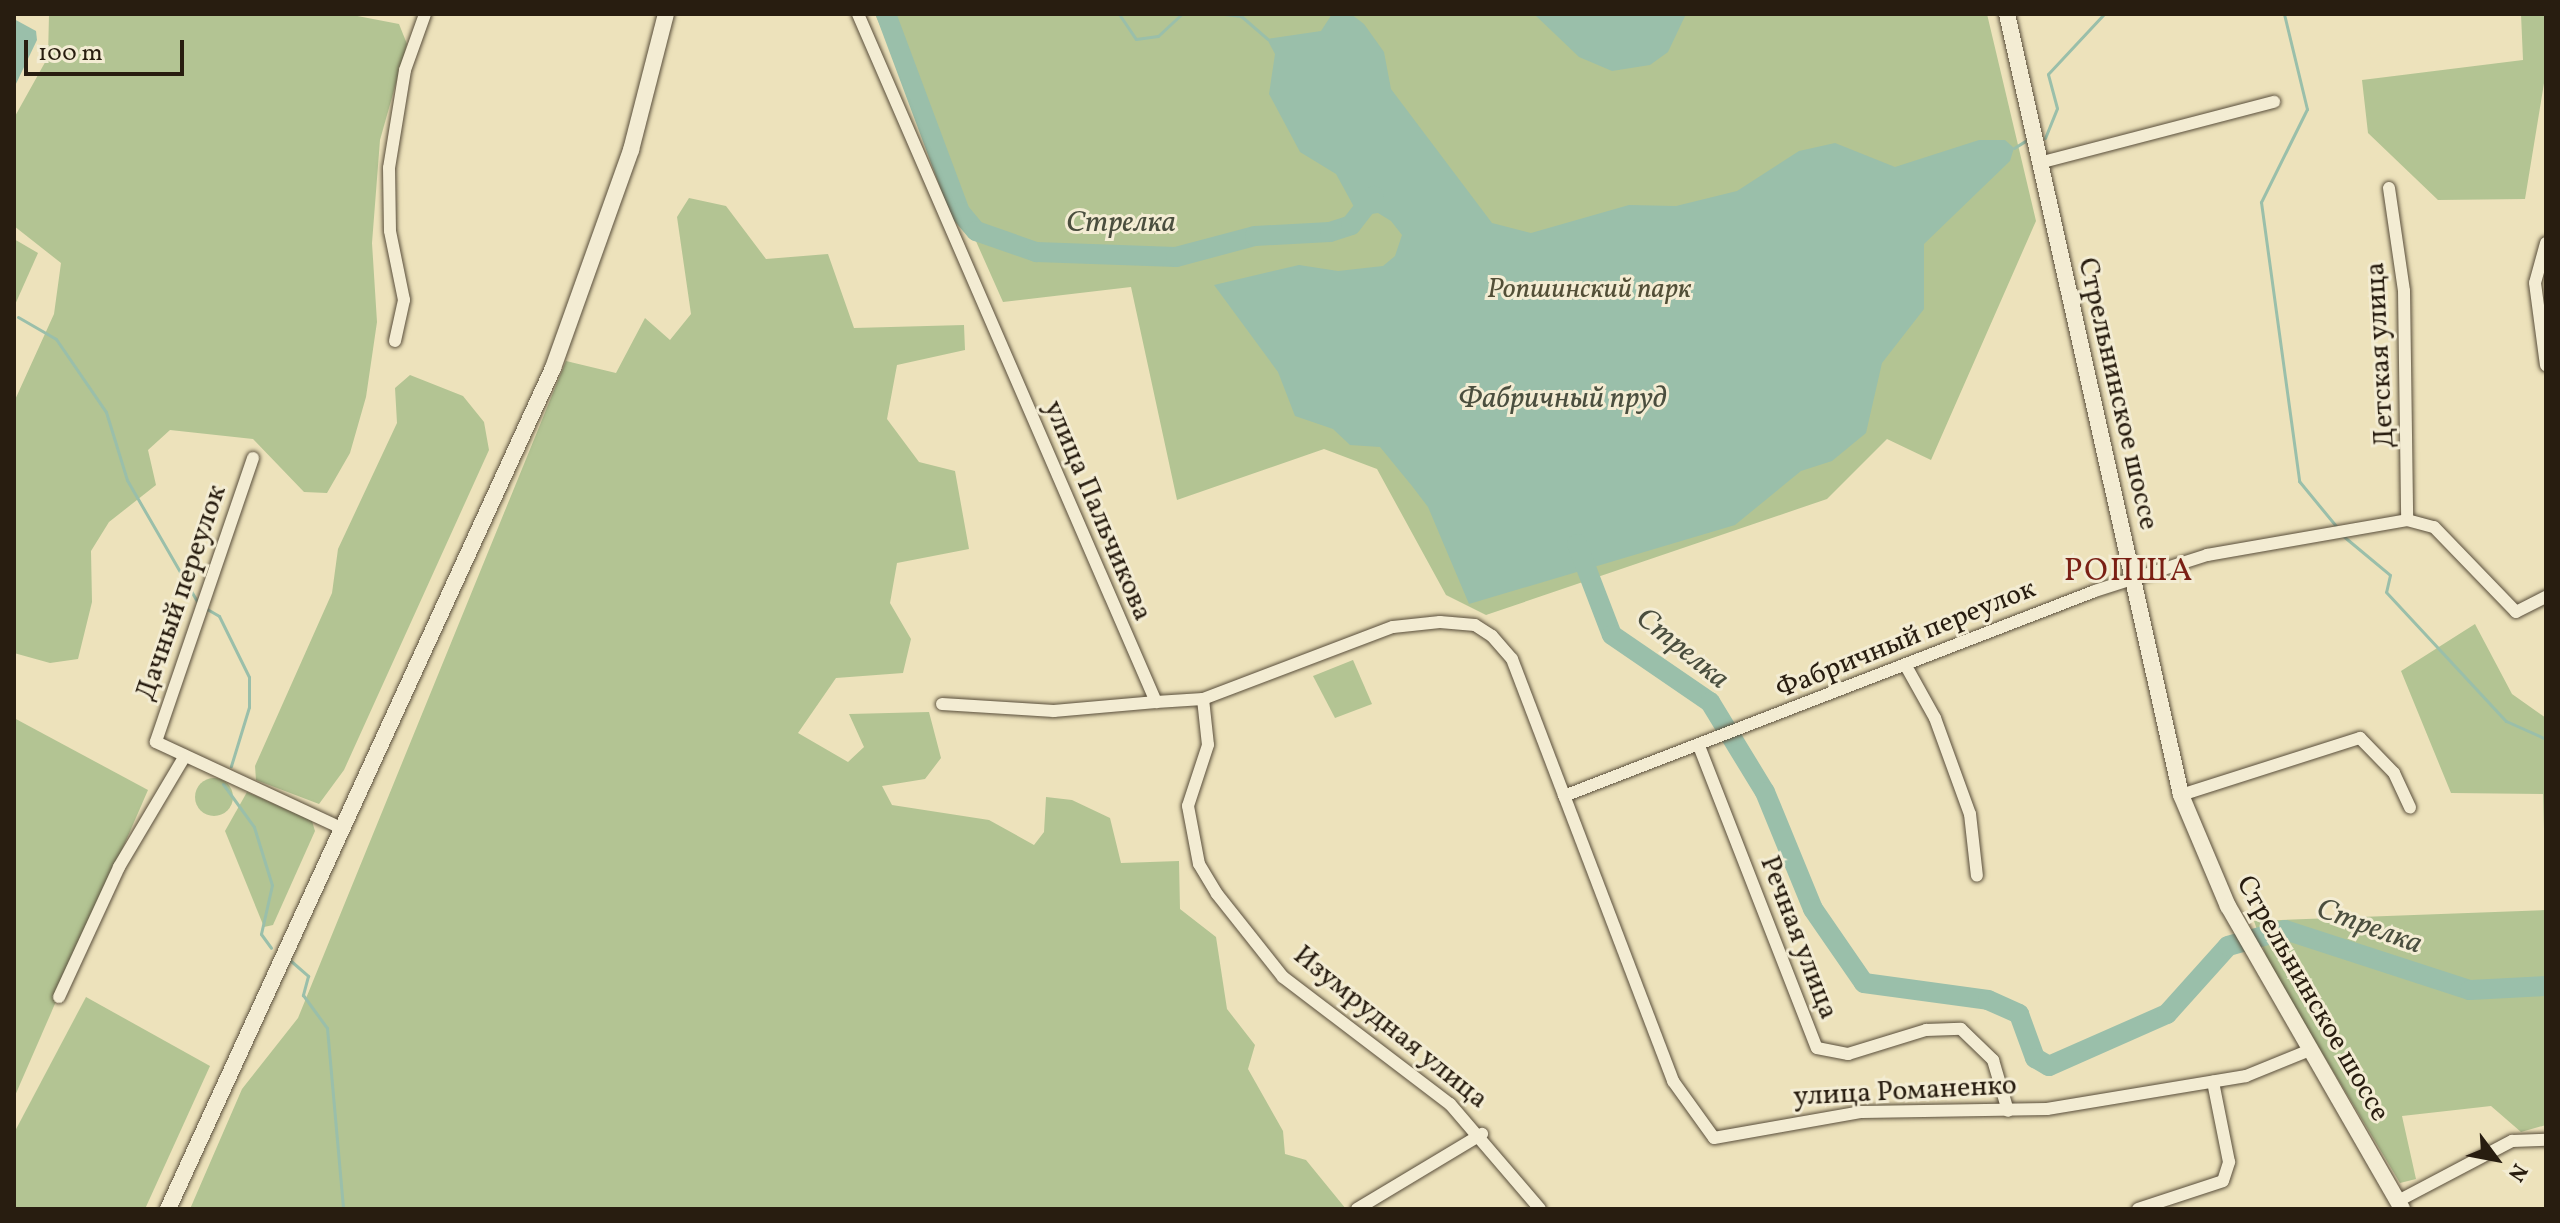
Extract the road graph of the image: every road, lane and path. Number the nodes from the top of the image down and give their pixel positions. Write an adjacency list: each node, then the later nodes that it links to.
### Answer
1 (425, 14): 9 (street)
2 (666, 14): 24 (main road)
3 (858, 14): 17 (street, улица Пальчикова)
4 (2007, 14): 6 (main road, Стрельнинское шоссе)
5 (2274, 102): 6 (street)
6 (2039, 163): 13 (main road, Стрельнинское шоссе)
7 (2389, 188): 12 (street, Детская улица)
8 (2546, 243): 10 (street)
9 (395, 341)
10 (2546, 365)
11 (253, 458): 20 (street, Дачный переулок)
12 (2407, 520): 13 (street, Фабричный переулок); 14 (street)
13 (2132, 580): 15 (street, Фабричный переулок); 21 (main road, Стрельнинское шоссе)
14 (2546, 597)
15 (1906, 666): 19 (street, Фабричный переулок); 25 (street)
16 (1203, 699): 17 (street); 22 (street, улица Романенко); 30 (street, Изумрудная улица)
17 (1156, 702): 18 (street)
18 (942, 704)
19 (1704, 744): 22 (street, Фабричный переулок); 29 (street, Речная улица)
20 (185, 756): 24 (street); 26 (street)
21 (2181, 795): 23 (street); 27 (main road, Стрельнинское шоссе)
22 (1564, 796): 29 (street, улица Романенко)
23 (2410, 807)
24 (339, 827): 33 (main road)
25 (1977, 876)
26 (59, 997)
27 (2310, 1050): 28 (street, улица Романенко); 32 (main road, Стрельнинское шоссе)
28 (2213, 1082): 29 (street, улица Романенко); 36 (street)
29 (2008, 1111)
30 (1482, 1134): 34 (street); 35 (street, Изумрудная улица)
31 (2546, 1140): 32 (street)
32 (2400, 1205)
33 (168, 1209)
34 (1357, 1209)
35 (1540, 1209)
36 (2138, 1209)

